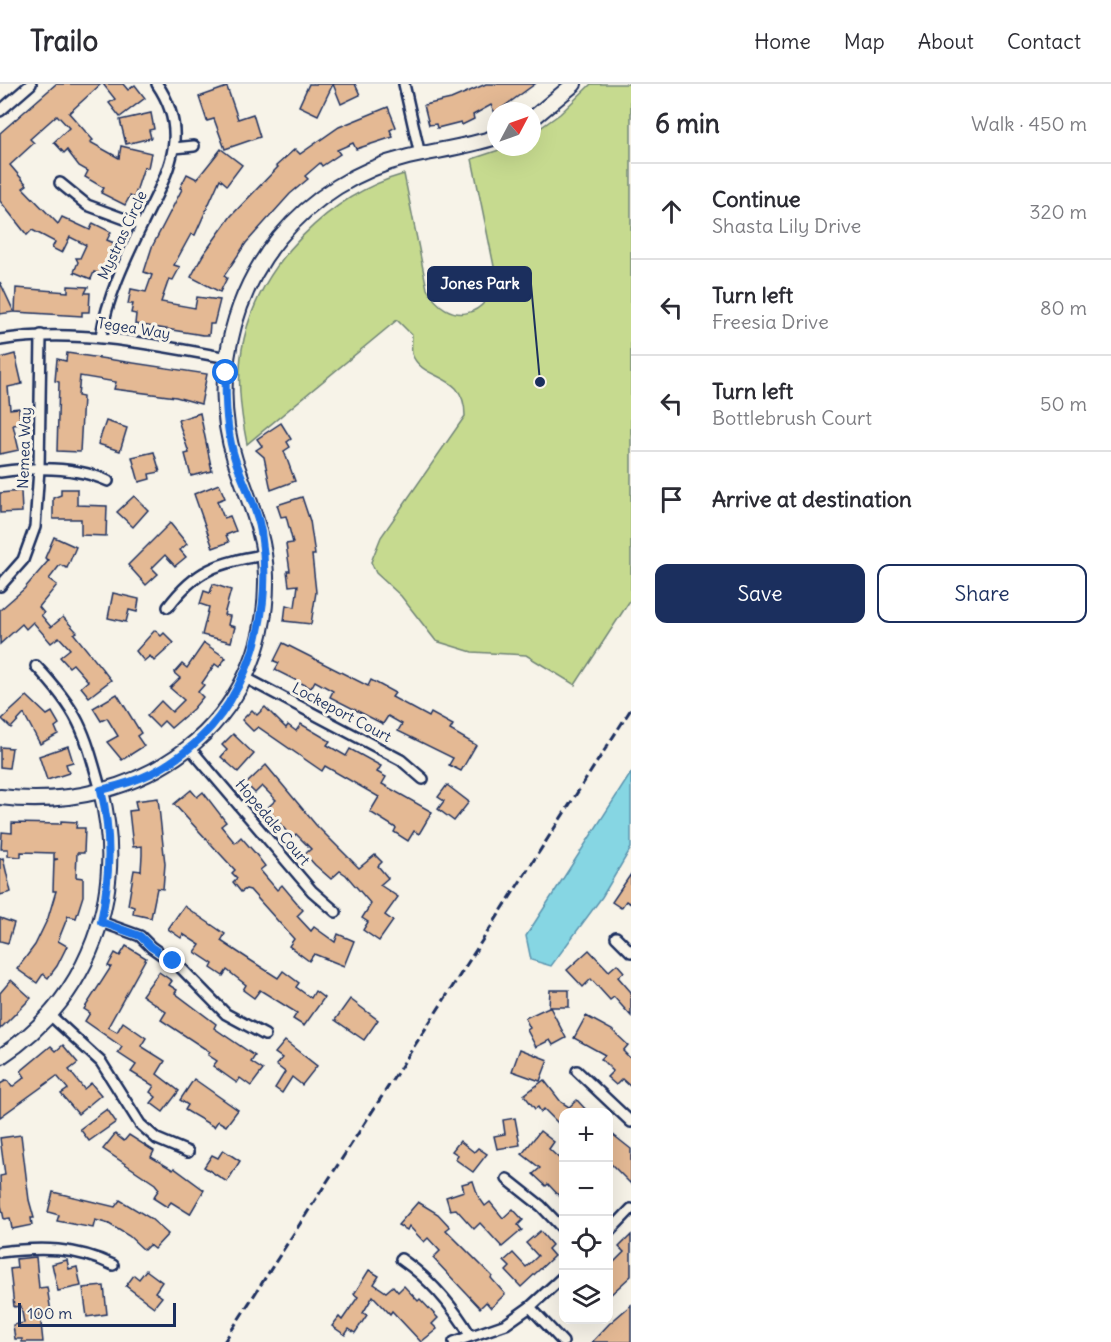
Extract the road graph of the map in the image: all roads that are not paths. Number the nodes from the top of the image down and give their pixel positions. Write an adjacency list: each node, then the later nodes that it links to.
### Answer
1 (31, 84): 5 (street)
2 (157, 84): 9 (street, Mystras Circle)
3 (404, 84): 10 (street)
4 (574, 84): 6 (street)
5 (0, 111)
6 (541, 112)
7 (487, 140): 10 (street)
8 (194, 146): 9 (street)
9 (174, 148): 12 (street, Mystras Circle)
10 (420, 155): 16 (street)
11 (60, 183): 12 (street)
12 (141, 225): 14 (street, Mystras Circle)
13 (41, 335): 14 (street, Tegea Way); 15 (street, Tegea Way); 17 (street, Nemea Way)
14 (101, 336): 16 (street, Tegea Way)
15 (0, 340)
16 (227, 358): 20 (street)
17 (39, 469): 18 (street); 19 (street); 21 (street, Nemea Way)
18 (0, 472)
19 (108, 481)
20 (263, 555): 22 (street); 24 (street)
21 (0, 586)
22 (168, 607)
23 (36, 666): 27 (street)
24 (244, 677): 25 (street); 26 (street, Lockeport Court)
25 (190, 748): 27 (street); 29 (street, Hopedale Court)
26 (423, 779)
27 (101, 790): 28 (street); 30 (street)
28 (0, 797)
29 (336, 912)
30 (101, 922): 33 (street); 34 (street)
31 (616, 937): 32 (street)
32 (631, 952)
33 (49, 1014): 35 (street); 38 (street)
34 (265, 1035)
35 (0, 1057)
36 (577, 1071): 37 (street)
37 (631, 1122)
38 (188, 1152)
39 (507, 1179): 41 (street)
40 (631, 1209): 42 (street)
41 (559, 1225)
42 (613, 1229)
43 (0, 1252): 45 (street)
44 (401, 1259): 48 (street)
45 (114, 1265)
46 (559, 1281): 47 (street)
47 (530, 1307): 48 (street); 50 (street)
48 (470, 1335): 49 (street)
49 (454, 1342)
50 (563, 1342)

